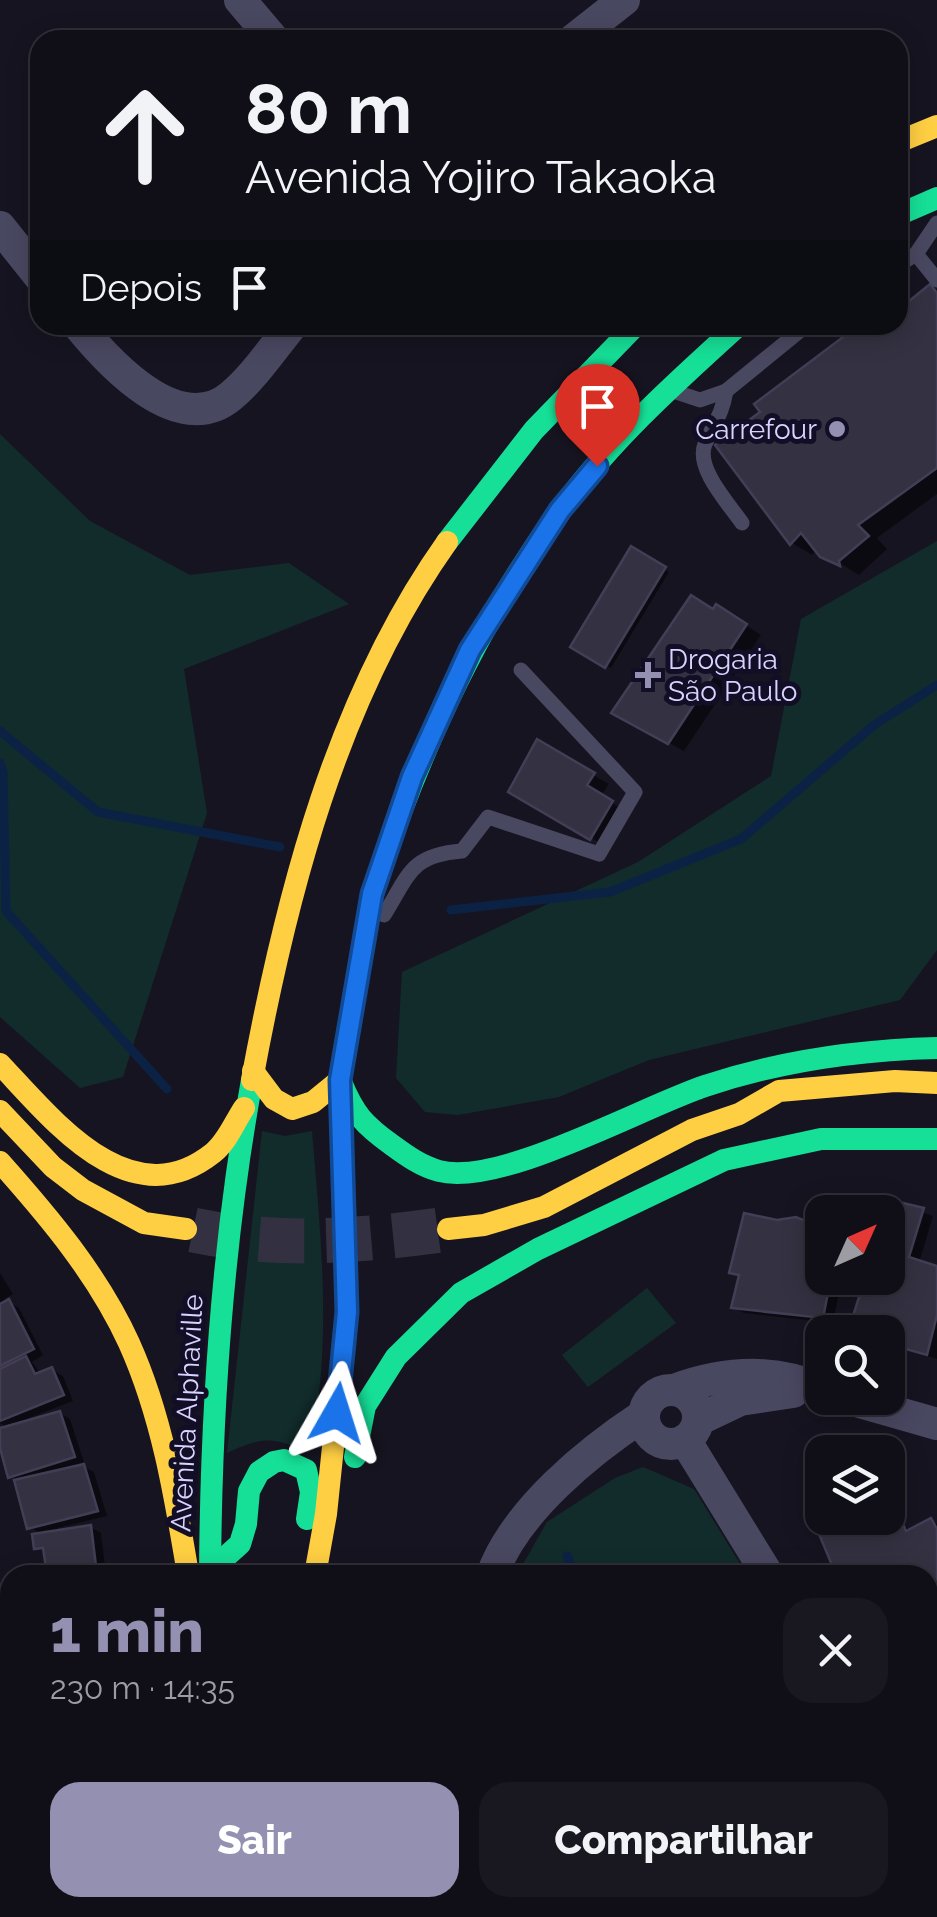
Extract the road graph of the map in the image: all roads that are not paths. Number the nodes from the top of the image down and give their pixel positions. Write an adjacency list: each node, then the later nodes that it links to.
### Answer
1 (240, 0): 3 (street)
2 (624, 0): 4 (street)
3 (266, 30)
4 (586, 30)
5 (937, 126): 6 (main road)
6 (908, 138)
7 (937, 198): 8 (main road)
8 (908, 211)
9 (937, 223): 11 (lane)
10 (0, 227): 13 (street)
11 (916, 254): 12 (lane); 14 (lane)
12 (908, 259)
13 (30, 264)
14 (937, 280)
15 (88, 335): 16 (street)
16 (283, 335)
17 (626, 335): 27 (main road)
18 (728, 335): 20 (main road)
19 (796, 335): 21 (lane)
20 (668, 389): 21 (lane); 24 (main road)
21 (726, 391): 22 (lane)
22 (742, 523)
23 (521, 670): 24 (lane)
24 (361, 953): 28 (main road)
25 (937, 1048): 28 (main road)
26 (0, 1064): 30 (main road)
27 (253, 1071): 28 (main road); 30 (main road)
28 (340, 1080): 45 (main road)
29 (937, 1083): 32 (main road)
30 (245, 1106): 47 (main road, Avenida Alphaville)
31 (0, 1110): 36 (main road)
32 (739, 1114): 33 (main road); 37 (main road)
33 (783, 1116)
34 (937, 1139): 45 (main road)
35 (0, 1162): 46 (main road)
36 (186, 1229)
37 (448, 1229)
38 (805, 1384): 39 (street)
39 (674, 1390): 42 (street); 44 (street)
40 (805, 1392): 44 (street)
41 (905, 1415): 43 (street)
42 (644, 1416): 44 (street); 51 (street)
43 (937, 1424)
44 (691, 1430): 52 (street)
45 (326, 1514): 50 (main road)
46 (199, 1565)
47 (203, 1565)
48 (213, 1565): 49 (main road)
49 (297, 1565)
50 (317, 1565)
51 (497, 1565)
52 (763, 1565)

